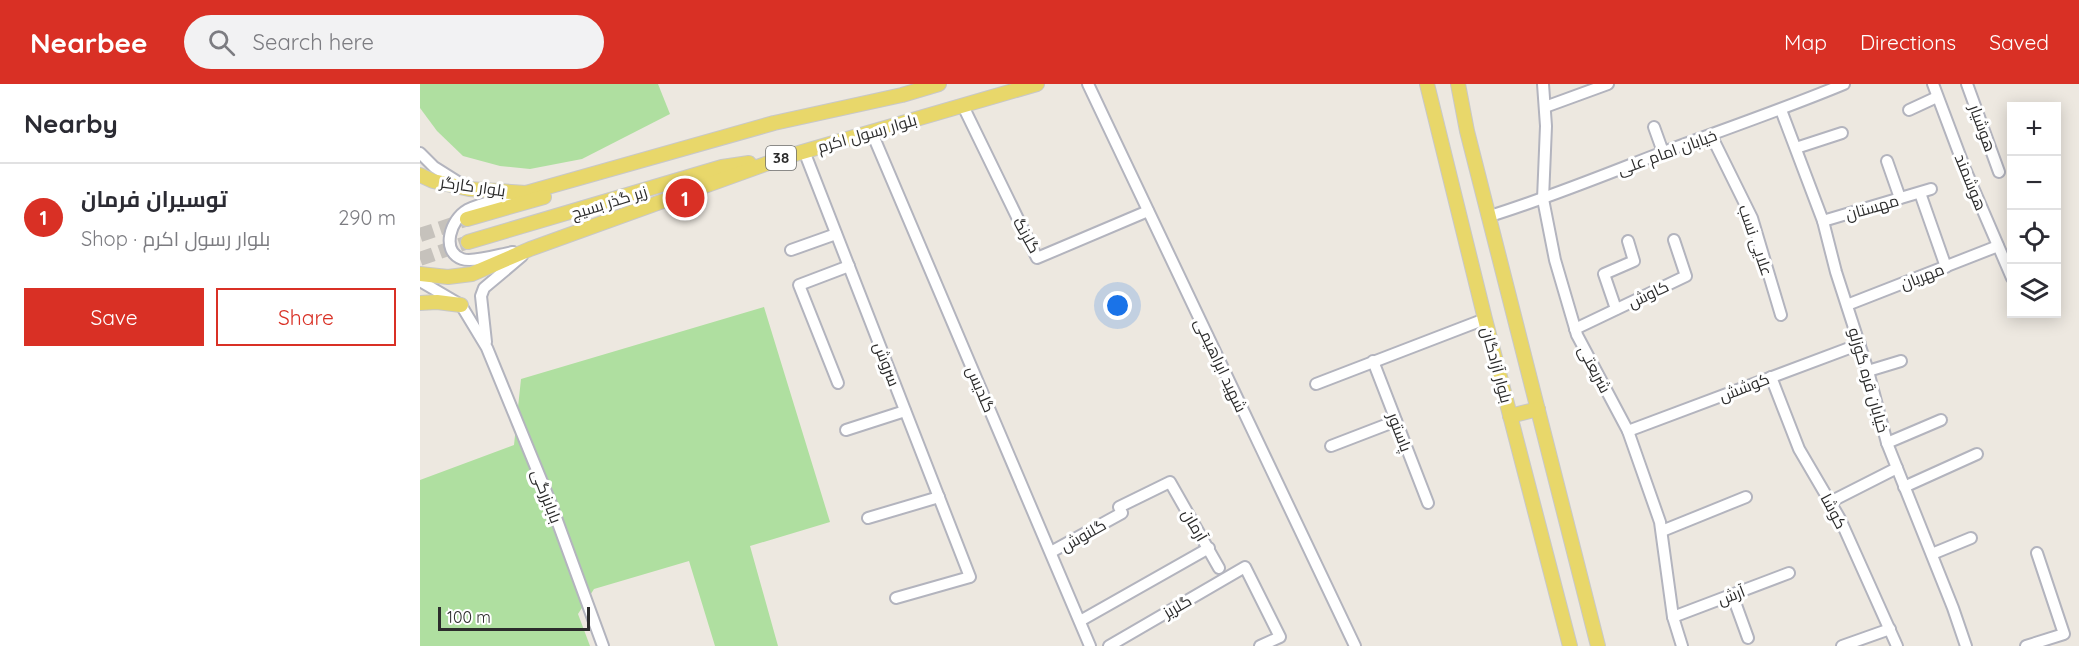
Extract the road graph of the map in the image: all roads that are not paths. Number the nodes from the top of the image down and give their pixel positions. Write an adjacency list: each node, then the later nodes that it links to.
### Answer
1 (939, 84): 11 (main road, بلوار رسول اکرم / 38)
2 (1037, 84): 13 (main road, بلوار رسول اکرم / 38)
3 (1088, 84): 34 (street, شهید ابراهیمی)
4 (1426, 84): 55 (main road, بلوار آزادگان)
5 (1458, 84): 35 (main road, بلوار آزادگان)
6 (1544, 84): 14 (street, شریعتی)
7 (1608, 84): 14 (street)
8 (1844, 84): 15 (street, خیابان امام علی)
9 (1933, 84): 12 (street, هوشمند)
10 (1967, 84): 28 (street, هوشیار)
11 (907, 89): 17 (main road, بلوار رسول اکرم / 38)
12 (1937, 97): 16 (street); 42 (street, هوشمند)
13 (963, 106): 19 (main road, بلوار رسول اکرم / 38); 34 (street, گلرنگ)
14 (1545, 107): 33 (street, شریعتی)
15 (1781, 110): 21 (street, خیابان امام علی); 22 (street, خیابان قره گوزلو)
16 (1909, 110)
17 (774, 123): 31 (main road, بلوار رسول اکرم / 38); 36 (main road, زیر گذر بسیج)
18 (1654, 127): 24 (street)
19 (872, 133): 23 (main road, بلوار رسول اکرم / 38); 86 (street, گلدیس)
20 (1842, 134): 22 (street)
21 (1711, 135): 24 (street, خیابان امام علی); 54 (street, علایی نسب)
22 (1796, 148): 37 (street, خیابان قره گوزلو)
23 (804, 151): 26 (main road, بلوار رسول اکرم / 38); 38 (street, سروش)
24 (1663, 152): 33 (street, خیابان امام علی)
25 (420, 153): 30 (street)
26 (785, 157): 41 (main road, زیر گذر بسیج); 43 (main road, بلوار رسول اکرم / 38)
27 (1887, 161): 32 (street)
28 (1999, 172)
29 (420, 175): 30 (main road, بلوار کارگر / 38)
30 (469, 189): 31 (main road, بلوار کارگر / 38)
31 (526, 193): 43 (street)
32 (1900, 198): 37 (street, مهستان); 46 (street, مهستان)
33 (1543, 199): 35 (street, خیابان امام علی); 56 (street, شریعتی)
34 (1148, 211): 101 (street, شهید ابراهیمی)
35 (1490, 216): 65 (main road, بلوار آزادگان)
36 (467, 219)
37 (1823, 221): 52 (street, خیابان قره گوزلو)
38 (836, 234): 44 (street); 45 (street, سروش)
39 (1674, 240): 53 (street, کاوش)
40 (1628, 241): 53 (street)
41 (468, 242)
42 (1998, 246): 46 (street, مهریان); 47 (street, هوشمند)
43 (530, 249): 48 (main road, 38); 58 (street, بابابزرگی)
44 (791, 250)
45 (849, 266): 63 (street); 66 (street, سروش)
46 (1946, 267): 52 (street, مهریان)
47 (2007, 267)
48 (420, 274)
49 (420, 281): 51 (street, بابابزرگی)
50 (420, 303): 51 (main road)
51 (461, 305): 58 (street, بابابزرگی)
52 (1847, 305): 57 (street, خیابان قره گوزلو)
53 (1616, 309): 56 (street, کاوش)
54 (1781, 315)
55 (1485, 319): 59 (street); 67 (main road, بلوار آزادگان)
56 (1575, 328): 71 (street, شریعتی)
57 (1860, 344): 61 (street, خیابان قره گوزلو); 62 (street, کوشش)
58 (487, 348): 97 (street, بابابزرگی)
59 (1373, 361): 64 (street); 69 (street, پاستور)
60 (1901, 361): 61 (street)
61 (1868, 370): 72 (street, خیابان قره گوزلو)
62 (1771, 377): 71 (street, کوشش); 80 (street, کوشا)
63 (838, 383)
64 (1316, 384)
65 (1538, 409): 67 (main road); 103 (main road, بلوار آزادگان)
66 (905, 411): 70 (street); 78 (street, سروش)
67 (1510, 416): 102 (main road, بلوار آزادگان)
68 (1941, 420): 72 (street)
69 (1396, 421): 73 (street); 81 (street, پاستور)
70 (846, 430)
71 (1628, 431): 83 (street, شریعتی)
72 (1887, 443): 75 (street, خیابان قره گوزلو)
73 (1331, 446)
74 (1977, 454): 77 (street)
75 (1897, 468): 77 (street, خیابان قره گوزلو); 80 (street)
76 (1170, 482): 85 (street, آرمان); 86 (street, گلنوش)
77 (1904, 487): 88 (street, خیابان قره گوزلو)
78 (939, 497): 82 (street); 92 (street, سروش)
79 (1746, 497): 83 (street)
80 (1830, 502): 95 (street, کوشا)
81 (1428, 503)
82 (868, 518)
83 (1662, 531): 93 (street, شریعتی)
84 (1971, 538): 88 (street)
85 (1209, 548): 89 (street, آرمان); 94 (street)
86 (1051, 552): 94 (street, گلدیس)
87 (2037, 553): 108 (street)
88 (1932, 554): 107 (street, خیابان قره گوزلو)
89 (1220, 568)
90 (1789, 573): 91 (street, آرش)
91 (1732, 594): 93 (street, آرش); 96 (street)
92 (896, 598)
93 (1672, 617): 104 (street, شریعتی)
94 (1080, 621): 98 (street, گلدیس)
95 (1890, 629): 105 (street); 106 (street, کوشا)
96 (1748, 638)
97 (603, 646)
98 (1090, 646)
99 (1109, 646): 100 (street, گلریز)
100 (1260, 646)
101 (1355, 646)
102 (1570, 646)
103 (1598, 646)
104 (1682, 646)
105 (1842, 646)
106 (1897, 646)
107 (1966, 646)
108 (2026, 646)

